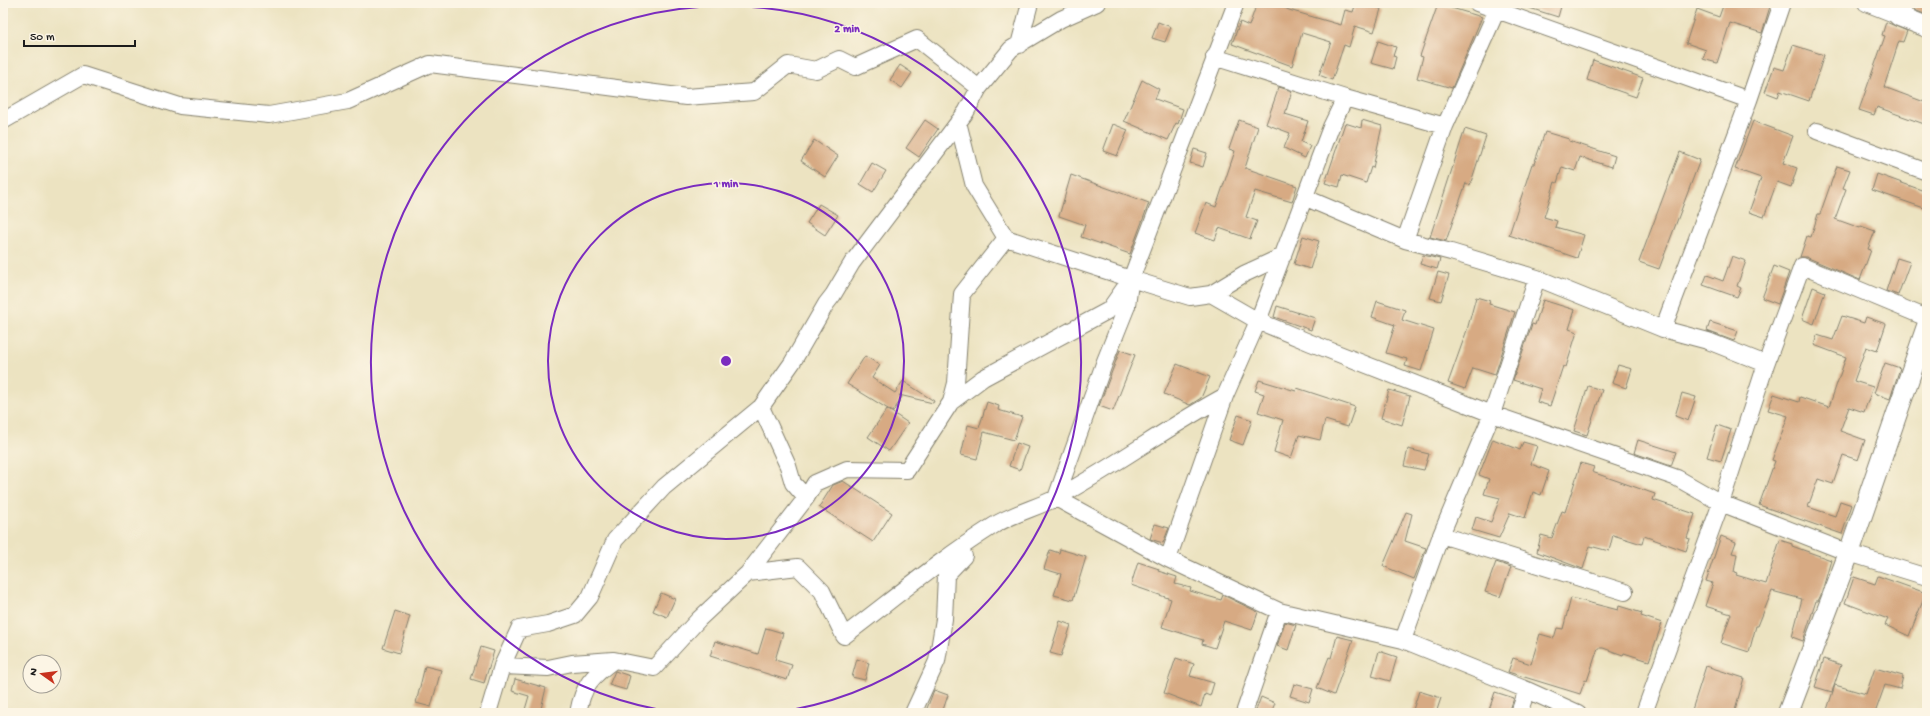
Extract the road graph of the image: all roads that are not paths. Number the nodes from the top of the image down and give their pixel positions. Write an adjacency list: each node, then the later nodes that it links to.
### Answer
1 (1030, 3): 10 (street)
2 (1097, 3): 10 (street)
3 (1236, 3): 11 (street)
4 (1477, 3): 7 (street)
5 (1782, 3): 14 (street)
6 (1866, 3): 8 (street)
7 (1498, 7): 14 (street); 17 (street)
8 (1901, 10): 9 (street)
9 (1927, 27)
10 (1019, 45): 12 (street)
11 (1214, 56): 13 (street); 25 (street)
12 (979, 88): 15 (street); 16 (street)
13 (1345, 98): 17 (street); 20 (street)
14 (1749, 100): 30 (street)
15 (3, 121)
16 (958, 122): 21 (street); 34 (street)
17 (1445, 126): 22 (street)
18 (1817, 131): 19 (street)
19 (1927, 172)
20 (1306, 198): 22 (street); 23 (street)
21 (1006, 238): 25 (street); 33 (street)
22 (1405, 240): 24 (street)
23 (1283, 256): 26 (street); 28 (street)
24 (1537, 278): 30 (street); 35 (street)
25 (1131, 279): 26 (street); 33 (street); 37 (street)
26 (1211, 294): 28 (street)
27 (1927, 318): 31 (street)
28 (1258, 321): 32 (street); 35 (street)
29 (1927, 326): 41 (street)
30 (1663, 329): 31 (street)
31 (1766, 364): 38 (street)
32 (1225, 396): 37 (street); 42 (street)
33 (951, 402): 36 (street)
34 (761, 407): 36 (street); 49 (street)
35 (1492, 414): 38 (street); 40 (street)
36 (806, 498): 43 (street)
37 (1056, 498): 39 (street); 42 (street)
38 (1721, 503): 41 (street); 57 (street)
39 (994, 526): 43 (street); 53 (street)
40 (1441, 536): 45 (street); 47 (street)
41 (1848, 553): 44 (street); 58 (street)
42 (1168, 559): 46 (street)
43 (748, 573): 48 (street)
44 (1927, 577)
45 (1625, 592)
46 (1279, 611): 47 (street); 54 (street)
47 (1403, 640): 50 (street)
48 (614, 660): 49 (street); 52 (street)
49 (502, 666): 51 (street)
50 (1527, 690): 55 (street); 56 (street)
51 (488, 713)
52 (578, 713)
53 (913, 713)
54 (1244, 713)
55 (1519, 713)
56 (1578, 713)
57 (1644, 713)
58 (1788, 713)

